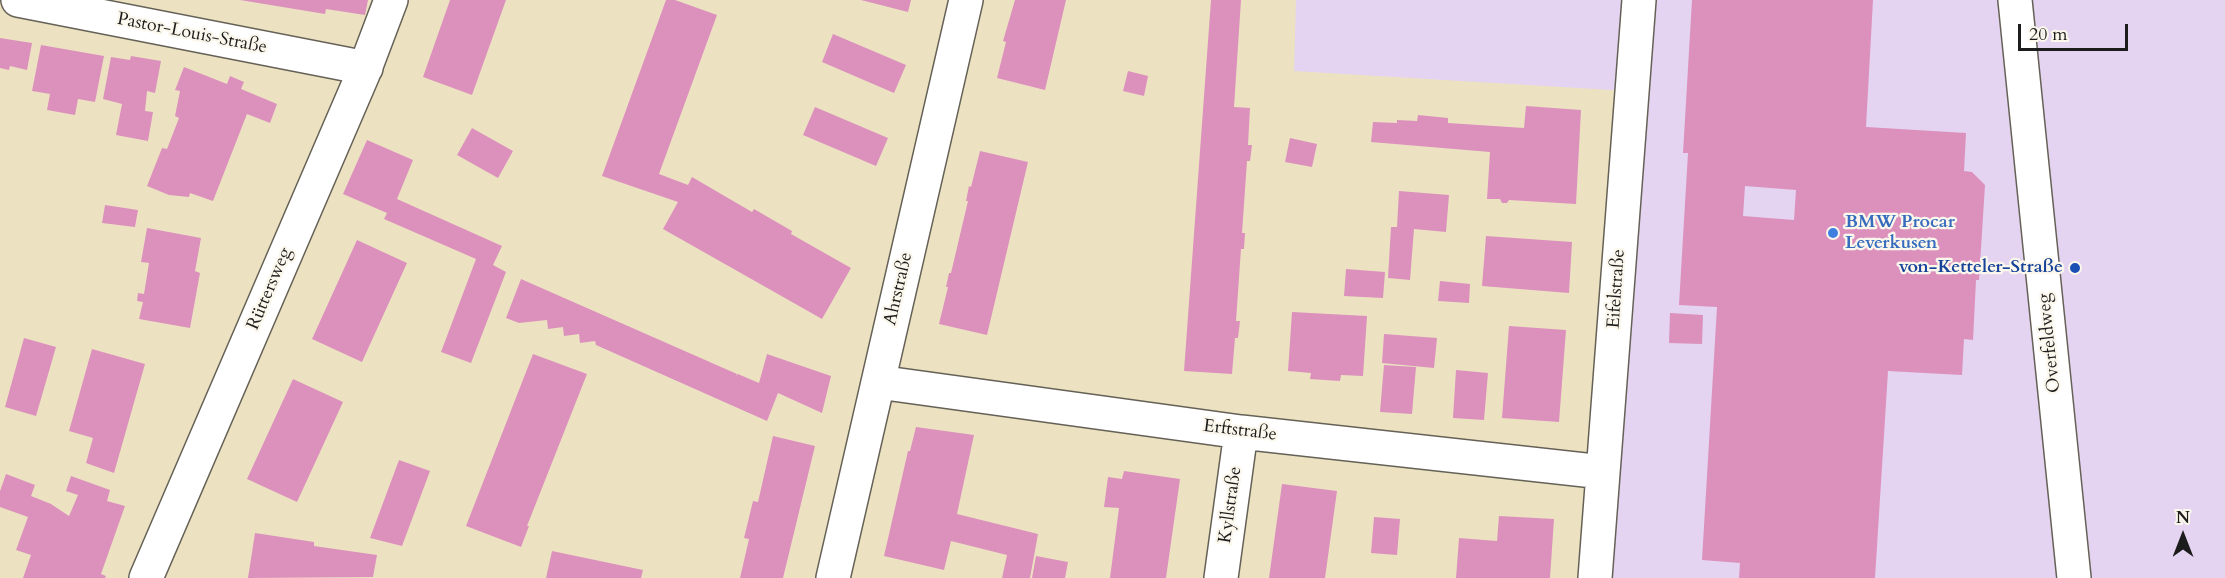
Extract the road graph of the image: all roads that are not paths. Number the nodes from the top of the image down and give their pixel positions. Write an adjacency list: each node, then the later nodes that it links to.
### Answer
1 (18, 0): 6 (street, Pastor-Louis-Straße)
2 (391, 0): 6 (street, Rüttersweg)
3 (966, 0): 7 (street, Ahrstraße)
4 (1639, 0): 9 (street, Eifelstraße)
5 (2015, 0): 14 (street, Overfeldweg)
6 (366, 68): 10 (street, Rüttersweg)
7 (878, 382): 8 (street, Erftstraße); 11 (street, Ahrstraße)
8 (1241, 432): 9 (street, Erftstraße); 12 (street, Kyllstraße)
9 (1603, 472): 13 (street, Eifelstraße)
10 (146, 578)
11 (833, 578)
12 (1221, 578)
13 (1595, 578)
14 (2074, 578)

